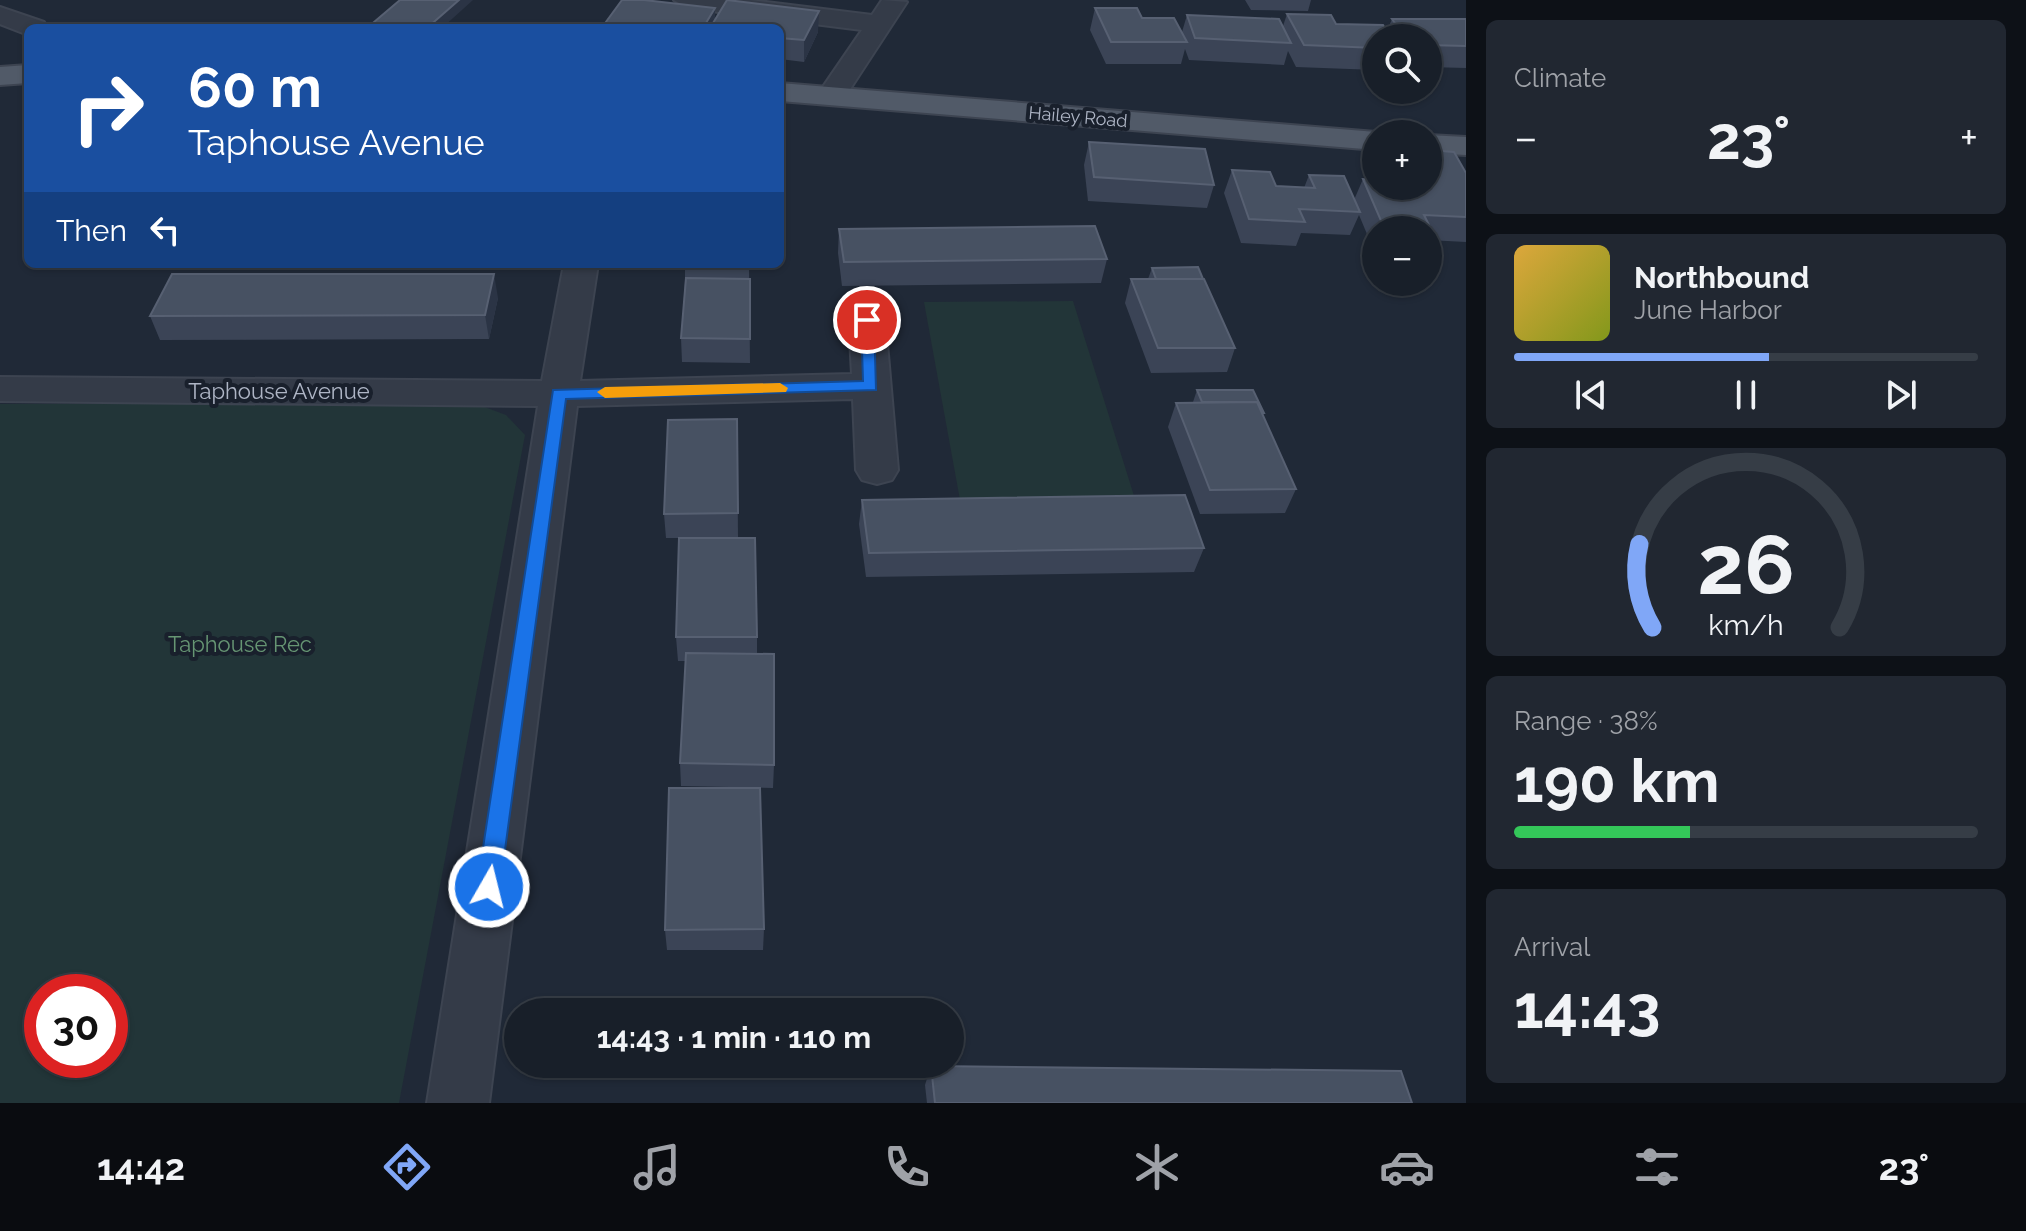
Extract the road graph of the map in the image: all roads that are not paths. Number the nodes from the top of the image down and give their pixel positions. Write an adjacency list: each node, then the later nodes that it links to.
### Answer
1 (687, 0): 5 (street)
2 (896, 0): 5 (street)
3 (0, 15): 4 (street)
4 (24, 24)
5 (880, 24): 9 (street)
6 (24, 74): 7 (main road)
7 (0, 76)
8 (784, 92): 9 (main road, Hailey Road)
9 (831, 97): 10 (main road, Hailey Road)
10 (1362, 140)
11 (1442, 145): 12 (main road)
12 (1466, 146)
13 (580, 268): 17 (street)
14 (867, 320): 15 (street)
15 (871, 386): 17 (street, Taphouse Avenue); 18 (street)
16 (0, 389): 17 (street, Taphouse Avenue)
17 (559, 394): 19 (street)
18 (877, 470)
19 (458, 1103)

